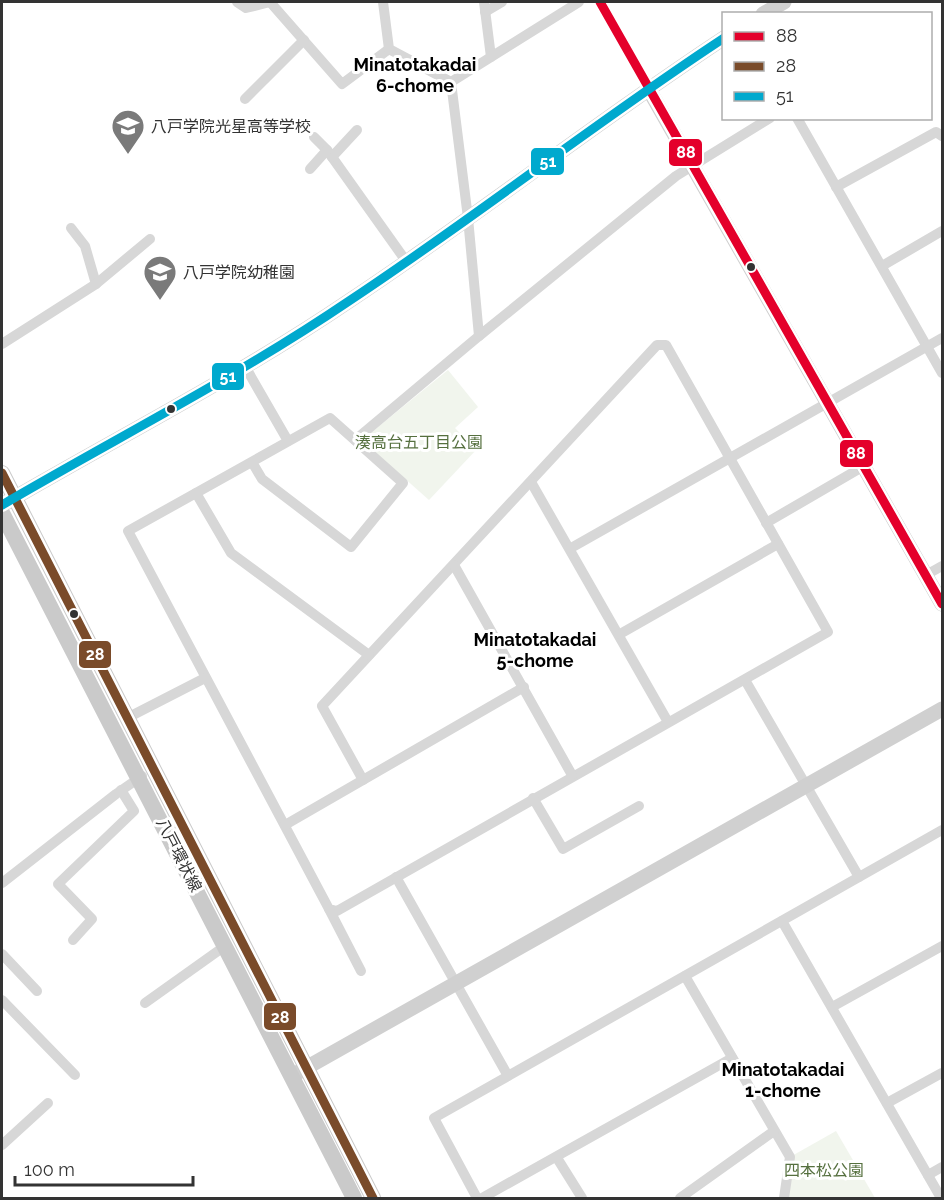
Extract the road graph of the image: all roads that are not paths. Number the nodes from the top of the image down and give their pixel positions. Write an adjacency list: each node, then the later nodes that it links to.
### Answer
1 (237, 2): 10 (street)
2 (383, 2): 11 (street)
3 (502, 2): 7 (street)
4 (579, 2): 12 (street)
5 (600, 2): 14 (street)
6 (784, 2): 8 (street)
7 (485, 7): 12 (street)
8 (766, 12)
9 (722, 39): 14 (street)
10 (304, 40): 11 (street); 15 (street)
11 (388, 49): 13 (street)
12 (491, 57): 13 (street)
13 (451, 82): 25 (street)
14 (648, 88): 22 (street); 25 (street)
15 (245, 99)
16 (767, 120): 22 (street)
17 (798, 120): 24 (street)
18 (357, 130): 21 (street)
19 (942, 136): 24 (street)
20 (314, 137): 21 (street)
21 (330, 154): 23 (street); 29 (street)
22 (692, 165): 32 (street); 38 (street)
23 (310, 169)
24 (836, 186): 30 (street)
25 (468, 218): 29 (street); 32 (street)
26 (71, 228): 31 (street)
27 (942, 231): 30 (street)
28 (150, 240): 31 (street)
29 (406, 261): 36 (street)
30 (882, 266): 35 (street)
31 (96, 284): 34 (street)
32 (479, 336): 39 (street)
33 (942, 338): 35 (street)
34 (2, 344)
35 (927, 347): 37 (street); 38 (street)
36 (246, 368): 40 (street); 47 (street)
37 (942, 373)
38 (829, 403): 41 (street); 43 (street)
39 (355, 440): 40 (street); 42 (street)
40 (288, 441): 42 (street)
41 (730, 458): 45 (street); 49 (street); 51 (street)
42 (252, 462): 46 (street)
43 (864, 466): 49 (street); 54 (street)
44 (2, 473): 47 (main road, 八戸環状線)
45 (531, 482): 51 (street); 52 (street)
46 (196, 493): 57 (street); 58 (street)
47 (8, 502): 62 (main road, 八戸環状線)
48 (2, 513): 64 (main road, 八戸環状線)
49 (766, 523): 50 (street)
50 (778, 544): 56 (street); 59 (street)
51 (571, 548): 56 (street)
52 (454, 565): 57 (street); 60 (street)
53 (942, 566): 54 (street)
54 (926, 575): 55 (street)
55 (942, 604)
56 (620, 634): 63 (street)
57 (369, 655): 66 (street)
58 (205, 678): 62 (street); 71 (street)
59 (745, 680): 63 (street); 67 (street)
60 (524, 687): 65 (street); 66 (street)
61 (942, 709): 67 (street)
62 (127, 718): 64 (main road, 八戸環状線)
63 (668, 722): 65 (street)
64 (146, 774): 68 (street); 79 (main road, 八戸環状線); 90 (main road, 八戸環状線)
65 (572, 775): 69 (street)
66 (363, 780): 71 (street)
67 (806, 786): 74 (street); 84 (street)
68 (122, 790): 75 (street); 78 (street)
69 (533, 798): 70 (street); 73 (street)
70 (639, 806)
71 (285, 825): 76 (street)
72 (942, 831): 74 (street)
73 (396, 877): 76 (street); 84 (street)
74 (859, 877): 77 (street)
75 (2, 883)
76 (329, 909): 82 (street)
77 (782, 921): 83 (street); 88 (street)
78 (73, 940)
79 (225, 946): 87 (street); 90 (main road, 八戸環状線)
80 (942, 946): 88 (street)
81 (2, 954): 85 (street)
82 (361, 971)
83 (686, 976): 89 (street); 93 (street)
84 (456, 985): 90 (street); 93 (street)
85 (37, 991)
86 (2, 1000): 92 (street)
87 (145, 1003)
88 (832, 1007): 95 (street)
89 (732, 1058): 96 (street); 98 (street)
90 (298, 1073): 101 (main road, 八戸環状線); 102 (main road, 八戸環状線)
91 (942, 1073): 95 (street)
92 (75, 1075)
93 (508, 1076): 103 (street)
94 (48, 1103): 97 (street)
95 (887, 1103): 100 (street)
96 (774, 1131): 106 (street); 107 (street)
97 (2, 1145)
98 (557, 1158): 104 (street); 105 (street)
99 (942, 1167): 100 (street)
100 (928, 1175): 108 (street)
101 (354, 1198)
102 (373, 1198)
103 (477, 1198)
104 (482, 1198)
105 (582, 1198)
106 (680, 1198)
107 (784, 1198)
108 (941, 1198)

